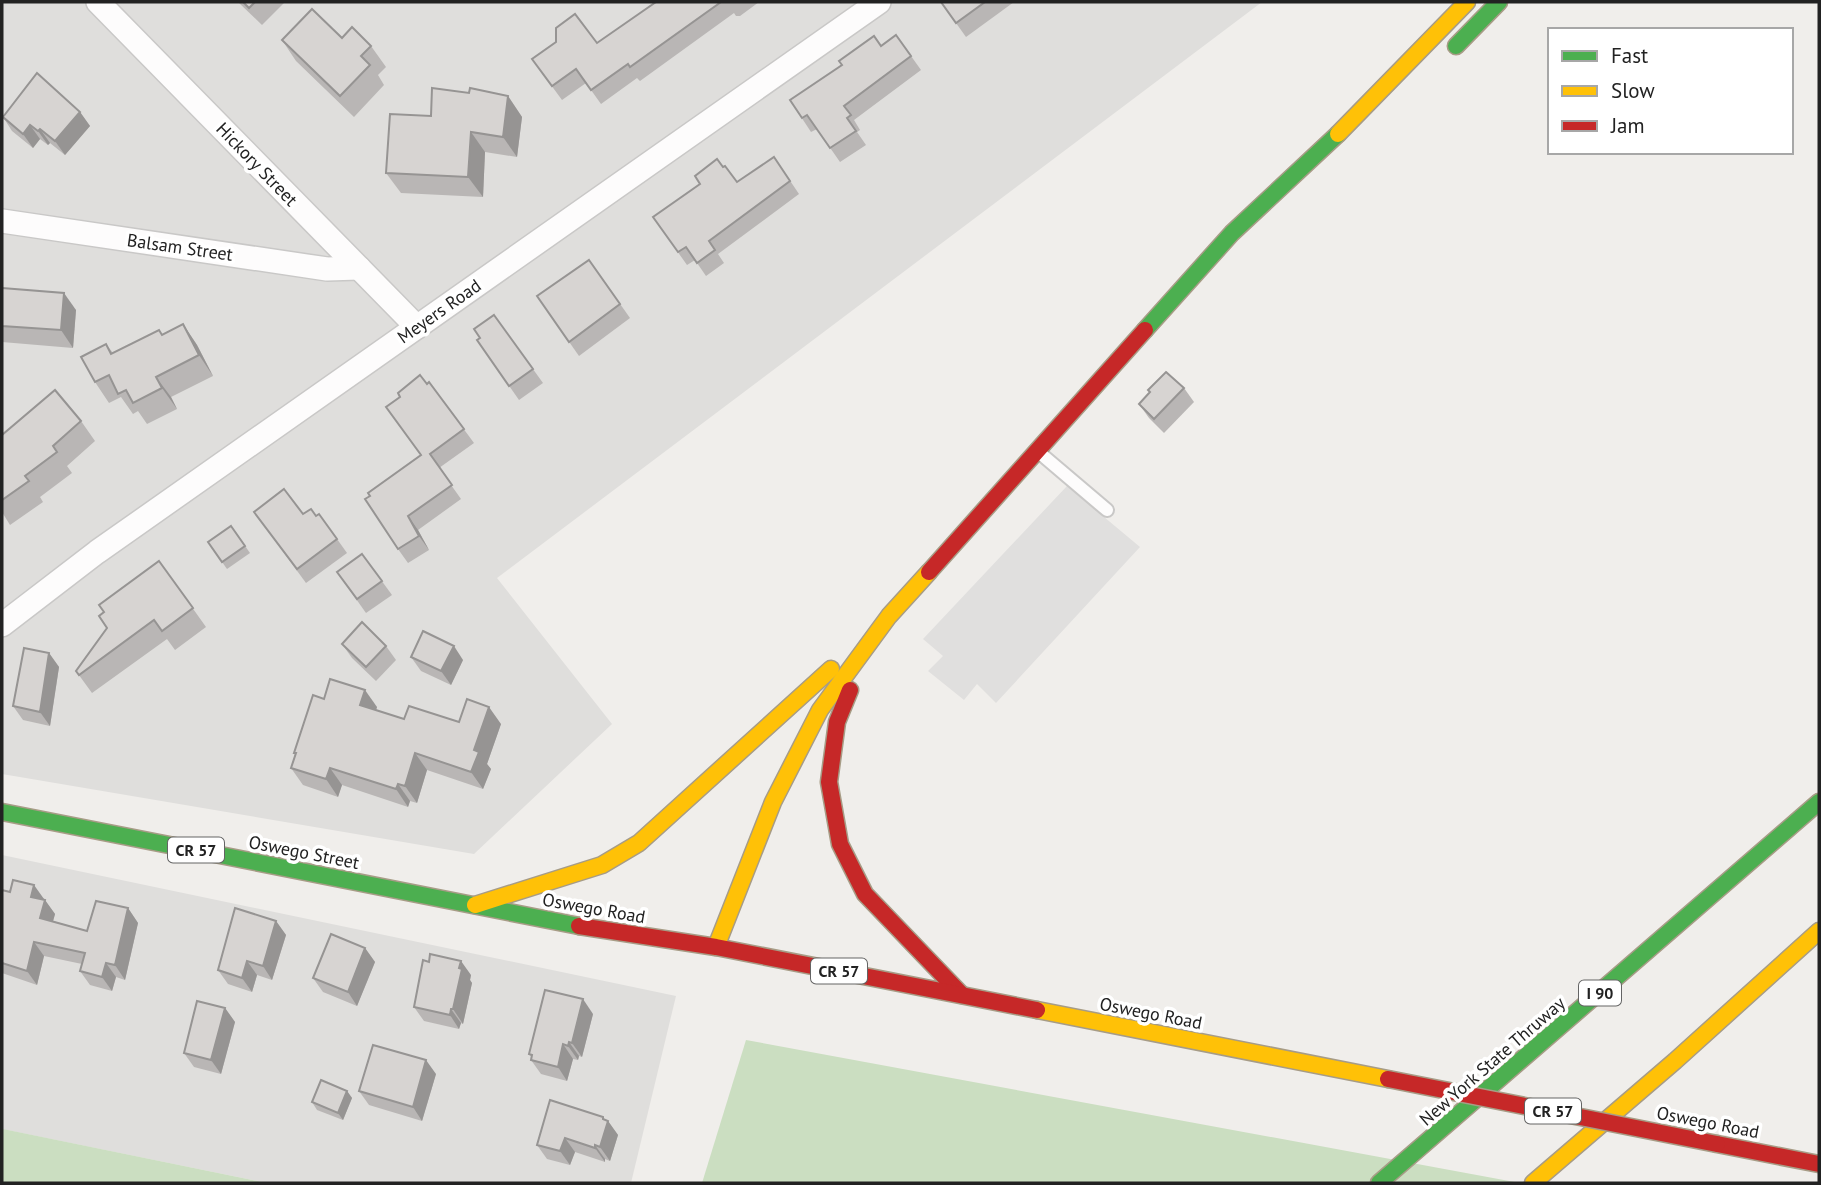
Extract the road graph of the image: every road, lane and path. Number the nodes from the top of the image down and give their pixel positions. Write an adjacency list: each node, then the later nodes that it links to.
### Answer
1 (98, 2): 7 (street, Hickory Street)
2 (879, 2): 9 (street, Meyers Road)
3 (1467, 2): 10 (main road)
4 (1499, 2): 5 (main road)
5 (1442, 60)
6 (2, 221): 7 (street, Balsam Street)
7 (359, 268): 9 (street, Hickory Street)
8 (1193, 300): 10 (main road)
9 (417, 327): 14 (street, Meyers Road)
10 (1108, 368): 11 (main road)
11 (1036, 450): 12 (lane); 13 (main road)
12 (1107, 510)
13 (890, 616): 18 (main road); 21 (main road); 22 (main road)
14 (2, 625)
15 (1819, 802): 19 (main road, New York State Thruway / I 90)
16 (2, 812): 18 (main road, Oswego Street / CR 57)
17 (1773, 820): 19 (main road)
18 (475, 905): 21 (main road, Oswego Road / CR 57)
19 (1697, 910): 26 (main road, New York State Thruway / I 90)
20 (1819, 931): 24 (main road)
21 (716, 947): 22 (main road, Oswego Road / CR 57)
22 (962, 995): 25 (main road, Oswego Road / CR 57, bridge)
23 (1764, 1002): 24 (main road)
24 (1675, 1061): 27 (main road)
25 (1819, 1164)
26 (1379, 1183)
27 (1533, 1183)

